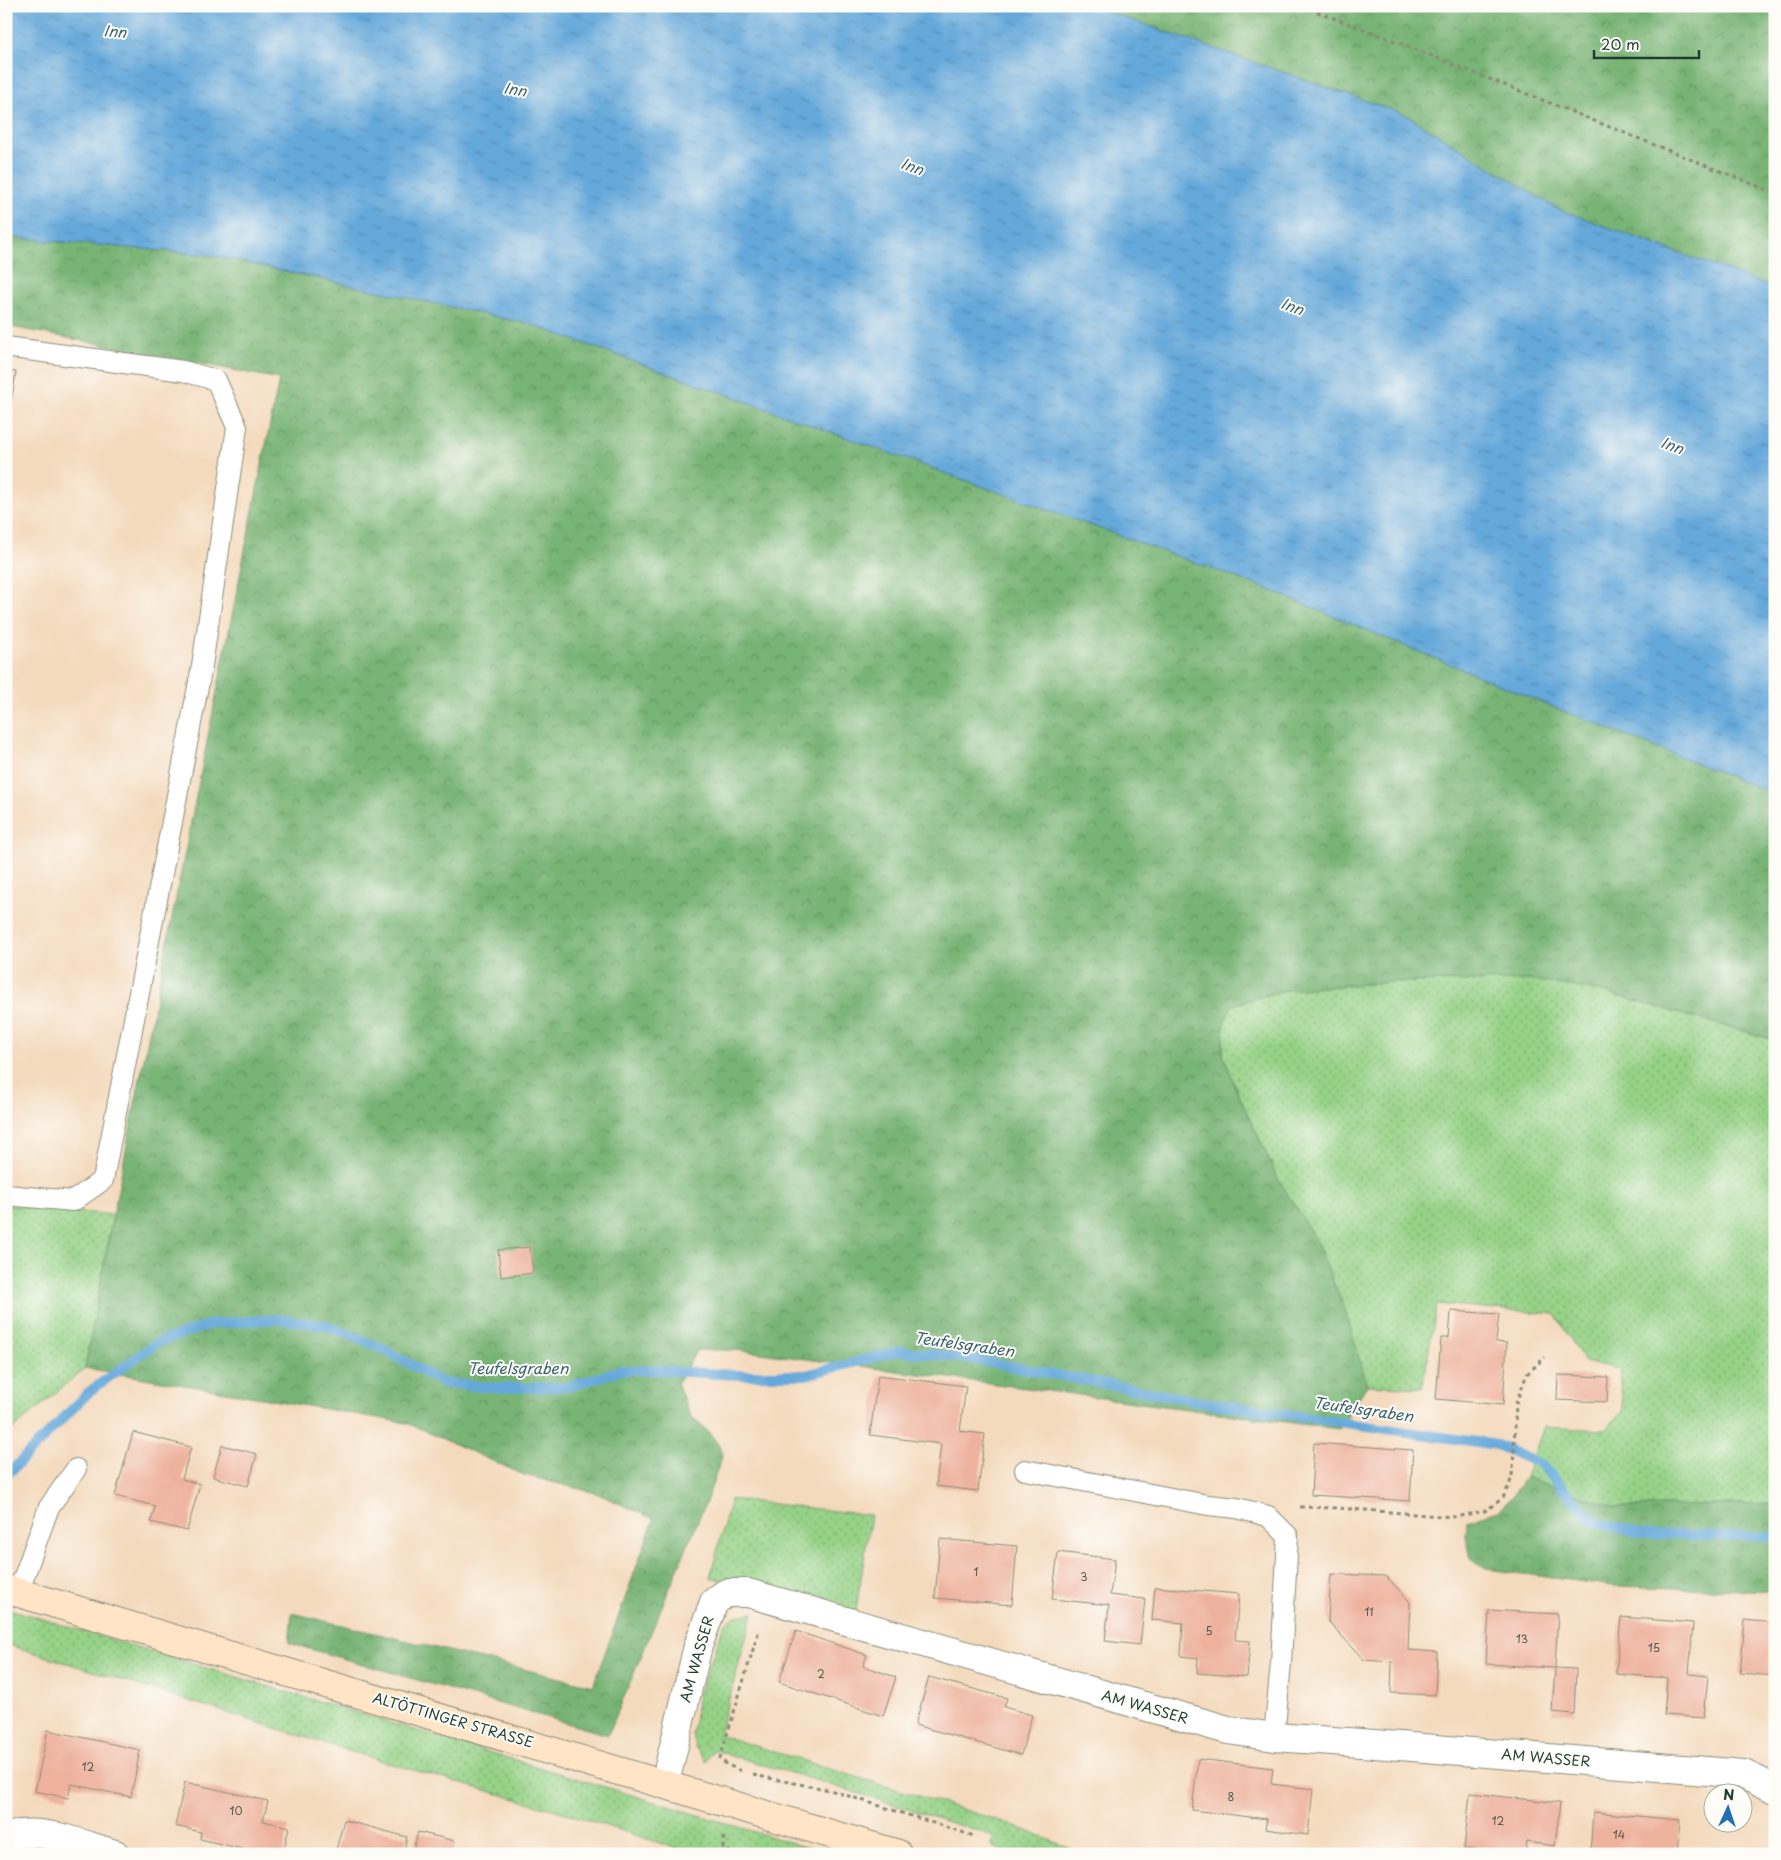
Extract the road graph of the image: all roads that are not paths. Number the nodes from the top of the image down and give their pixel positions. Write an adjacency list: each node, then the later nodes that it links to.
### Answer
1 (6, 347): 2 (lane)
2 (6, 1195)
3 (76, 1469): 5 (lane)
4 (1024, 1470): 6 (lane)
5 (12, 1591): 7 (main road, ALTÖTTINGER STRASSE)
6 (1274, 1737): 7 (street, AM WASSER); 8 (street, AM WASSER)
7 (665, 1783): 11 (main road, ALTÖTTINGER STRASSE)
8 (1775, 1789)
9 (6, 1840): 10 (street)
10 (115, 1854)
11 (898, 1854)

